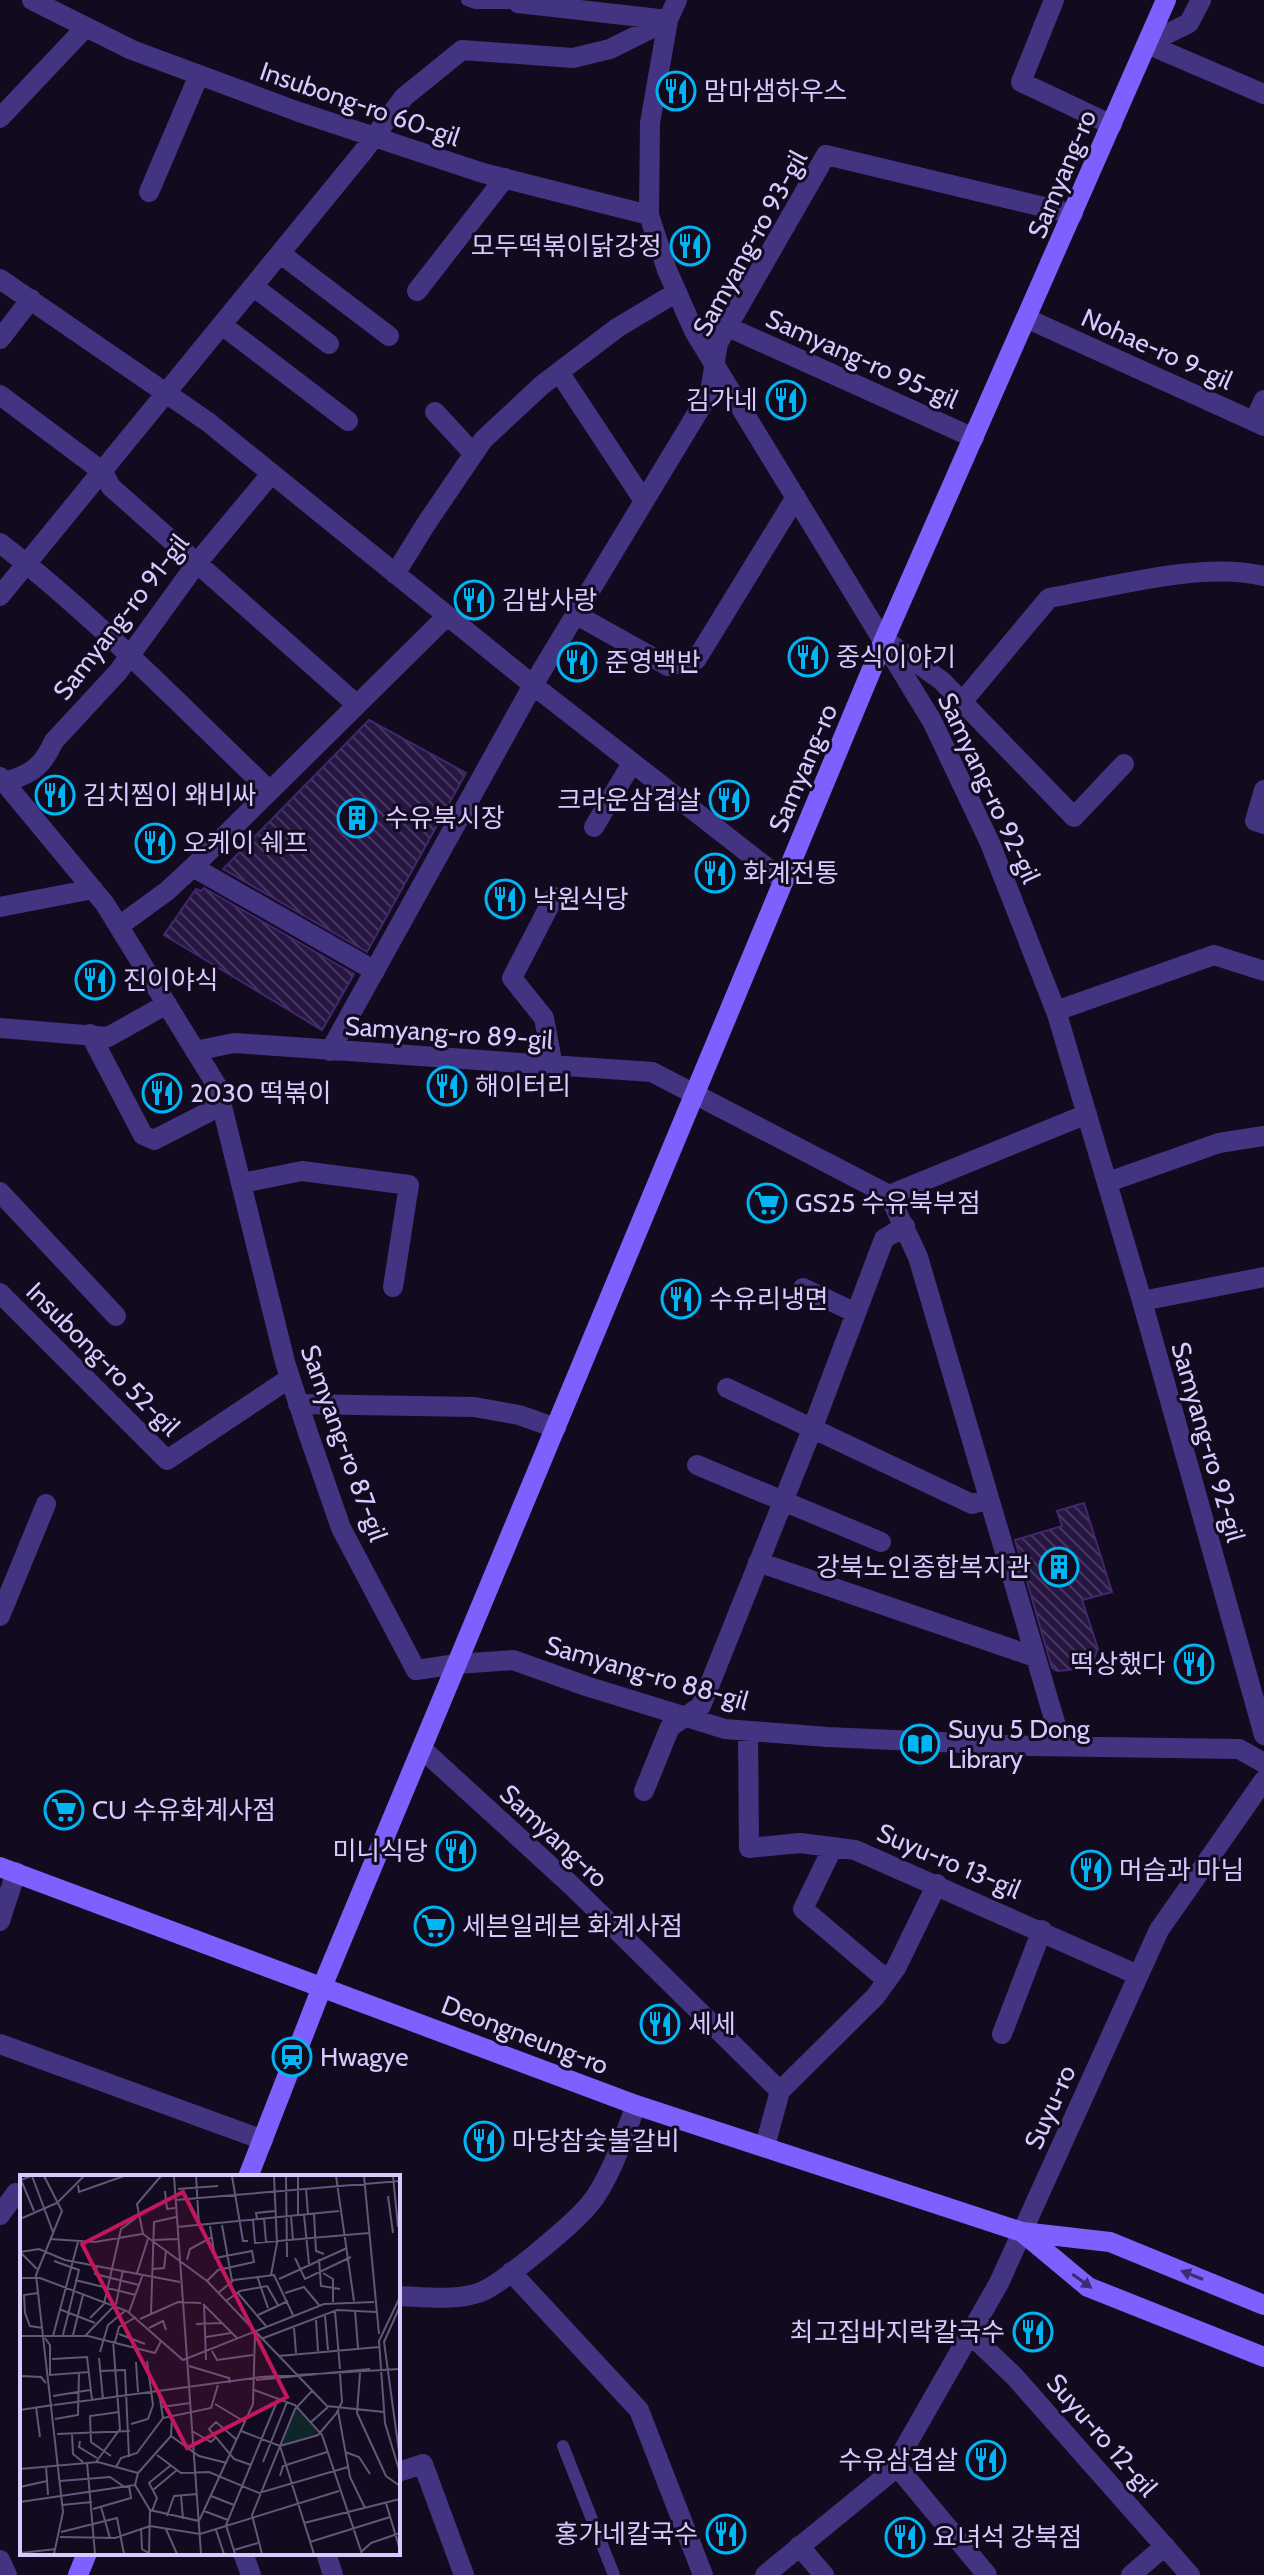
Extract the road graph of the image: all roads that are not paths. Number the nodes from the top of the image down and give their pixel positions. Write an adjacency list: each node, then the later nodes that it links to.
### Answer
1 (32, 0): 9 (street, Insubong-ro 60-gil)
2 (467, 0): 7 (lane)
3 (677, 0): 8 (street, Samyang-ro 93-gil)
4 (1054, 0): 14 (street)
5 (1166, 0): 10 (main road, Samyang-ro)
6 (1201, 0): 10 (street)
7 (518, 3): 8 (street)
8 (668, 20): 15 (street); 19 (street, Samyang-ro 93-gil)
9 (86, 27): 11 (street, Insubong-ro 60-gil); 13 (street)
10 (1147, 44): 12 (street); 14 (main road, Samyang-ro)
11 (199, 75): 15 (street, Insubong-ro 60-gil); 17 (street)
12 (1264, 94)
13 (0, 118)
14 (1112, 125): 18 (main road, Samyang-ro)
15 (373, 137): 16 (street, Insubong-ro 60-gil); 20 (street)
16 (505, 178): 19 (street, Insubong-ro 60-gil); 23 (street)
17 (149, 192)
18 (1073, 214): 26 (main road, Samyang-ro); 28 (street, Samyang-ro 93-gil)
19 (649, 215): 24 (street, Samyang-ro 93-gil)
20 (281, 254): 22 (street); 29 (street)
21 (0, 279): 25 (street)
22 (254, 287): 27 (street); 31 (street)
23 (417, 291)
24 (677, 292): 32 (street, Samyang-ro 93-gil); 33 (street, Samyang-ro 93-gil)
25 (31, 299): 30 (street); 34 (street)
26 (1028, 319): 39 (street, Nohae-ro 9-gil); 40 (main road, Samyang-ro)
27 (222, 325): 34 (street); 38 (street)
28 (728, 327): 32 (street, Samyang-ro 93-gil); 40 (street, Samyang-ro 95-gil)
29 (389, 336)
30 (0, 339)
31 (329, 344)
32 (716, 366): 44 (street, Samyang-ro 93-gil); 45 (street, Samyang-ro 93-gil)
33 (559, 372): 41 (street, Samyang-ro 93-gil); 45 (street)
34 (168, 393): 42 (street); 43 (street)
35 (0, 395): 42 (street)
36 (1264, 400): 39 (street)
37 (435, 412): 41 (street)
38 (348, 421)
39 (1259, 424)
40 (974, 438): 54 (main road, Samyang-ro)
41 (473, 453): 49 (street, Samyang-ro 93-gil)
42 (103, 472): 47 (street); 48 (street)
43 (271, 474): 47 (street, Samyang-ro 91-gil); 49 (street)
44 (796, 497): 52 (street); 54 (street, Samyang-ro 93-gil)
45 (644, 501): 52 (street, Samyang-ro 93-gil)
46 (0, 543): 48 (street)
47 (197, 563): 55 (street, Samyang-ro 91-gil); 58 (street)
48 (27, 564): 51 (street); 55 (street)
49 (395, 574): 53 (street)
50 (1264, 576): 57 (street, Samyang-ro 92-gil)
51 (0, 596)
52 (575, 614): 56 (street, Samyang-ro 93-gil)
53 (447, 616): 56 (street); 58 (street)
54 (884, 640): 57 (street, Samyang-ro 92-gil); 67 (main road, Samyang-ro); 75 (street, Samyang-ro 92-gil)
55 (128, 657): 61 (street, Samyang-ro 91-gil); 63 (street)
56 (533, 685): 59 (street); 72 (street)
57 (962, 702): 60 (street, Samyang-ro 92-gil)
58 (356, 704): 63 (street)
59 (632, 763): 65 (street); 67 (street)
60 (1124, 764)
61 (2, 781): 68 (street, Samyang-ro 87-gil)
62 (1264, 790): 64 (street)
63 (270, 791): 66 (street)
64 (1259, 822)
65 (594, 827)
66 (193, 867): 71 (street); 72 (street)
67 (784, 881): 81 (main road, Samyang-ro)
68 (93, 889): 70 (street); 71 (street, Samyang-ro 87-gil)
69 (554, 897): 80 (street)
70 (0, 907)
71 (119, 926): 74 (street, Samyang-ro 87-gil)
72 (375, 971): 79 (street)
73 (1264, 971): 75 (street)
74 (167, 1004): 77 (street); 78 (street, Samyang-ro 87-gil)
75 (1056, 1011): 83 (street, Samyang-ro 92-gil)
76 (0, 1028): 77 (street)
77 (90, 1034): 82 (street)
78 (195, 1051): 79 (street, Samyang-ro 89-gil); 82 (street, Samyang-ro 87-gil)
79 (330, 1051): 80 (street, Samyang-ro 89-gil)
80 (553, 1066): 81 (street, Samyang-ro 89-gil)
81 (696, 1093): 88 (street, Samyang-ro 89-gil); 101 (main road, Samyang-ro)
82 (222, 1105): 86 (street, Samyang-ro 87-gil)
83 (1087, 1114): 85 (street, Samyang-ro 92-gil); 88 (street)
84 (1264, 1136): 85 (street)
85 (1108, 1182): 94 (street, Samyang-ro 92-gil)
86 (242, 1183): 91 (street); 97 (street, Samyang-ro 87-gil)
87 (0, 1192): 96 (street)
88 (889, 1195): 89 (street)
89 (905, 1226): 95 (street); 104 (street)
90 (1264, 1277): 94 (street)
91 (393, 1287)
92 (803, 1288): 95 (street)
93 (0, 1293): 97 (street, Insubong-ro 52-gil)
94 (1142, 1301): 113 (street, Samyang-ro 92-gil)
95 (856, 1313): 100 (street)
96 (116, 1316)
97 (290, 1378): 99 (street, Samyang-ro 87-gil)
98 (727, 1388): 100 (street)
99 (298, 1404): 101 (street); 110 (street, Samyang-ro 87-gil)
100 (813, 1427): 103 (street); 104 (street)
101 (556, 1428): 110 (main road, Samyang-ro)
102 (697, 1465): 103 (street)
103 (784, 1499): 106 (street); 107 (street)
104 (988, 1499): 109 (street)
105 (46, 1504): 108 (street)
106 (881, 1542)
107 (758, 1562): 109 (street); 111 (street)
108 (0, 1616)
109 (1035, 1657): 114 (street)
110 (457, 1664): 111 (street, Samyang-ro 88-gil); 115 (main road, Samyang-ro)
111 (685, 1717): 112 (street, Samyang-ro 88-gil); 118 (street)
112 (748, 1731): 114 (street, Samyang-ro 88-gil); 119 (street, Suyu-ro 13-gil)
113 (1264, 1735)
114 (1062, 1746): 116 (street, Samyang-ro 88-gil)
115 (422, 1749): 126 (main road, Samyang-ro); 129 (street, Samyang-ro)
116 (1264, 1763)
117 (1264, 1780): 124 (street, Suyu-ro)
118 (644, 1791)
119 (833, 1847): 121 (street, Suyu-ro 13-gil); 125 (street)
120 (8, 1870): 122 (street, Deongneung-ro); 126 (main road, Deongneung-ro)
121 (937, 1884): 123 (street, Suyu-ro 13-gil); 125 (street)
122 (0, 1921)
123 (1042, 1930): 124 (street, Suyu-ro 13-gil); 127 (street, Suyu-ro 13-gil)
124 (1138, 1975): 136 (street, Suyu-ro)
125 (887, 1980): 129 (street)
126 (322, 1987): 130 (main road, Deongneung-ro); 131 (main road, Samyang-ro)
127 (1002, 2034)
128 (0, 2044): 131 (street)
129 (780, 2091): 132 (street)
130 (636, 2105): 132 (main road, Deongneung-ro); 137 (street)
131 (263, 2140): 133 (main road, Samyang-ro)
132 (765, 2146): 136 (main road, Deongneung-ro)
133 (249, 2175)
134 (13, 2191): 135 (street)
135 (0, 2215)
136 (1022, 2232): 139 (main road, Deongneung-ro, one-way to 136); 140 (street, Suyu-ro); 141 (main road, Deongneung-ro, one-way to 141)
137 (511, 2272): 138 (street); 157 (street)
138 (400, 2296)
139 (1264, 2305)
140 (970, 2334): 143 (street, Suyu-ro); 146 (street, Suyu-ro 12-gil)
141 (1264, 2357)
142 (563, 2446): 156 (lane)
143 (895, 2464): 145 (street, Suyu-ro); 160 (street)
144 (400, 2471): 155 (street)
145 (799, 2546): 158 (street, Suyu-ro); 159 (street)
146 (1165, 2546): 161 (street); 162 (street, Suyu-ro 12-gil)
147 (86, 2555): 152 (main road)
148 (244, 2555): 153 (street)
149 (327, 2555): 154 (street)
150 (0, 2560): 151 (street)
151 (7, 2575)
152 (78, 2575)
153 (251, 2575)
154 (333, 2575)
155 (464, 2575)
156 (614, 2575)
157 (703, 2575)
158 (765, 2575)
159 (824, 2575)
160 (987, 2575)
161 (1131, 2575)
162 (1190, 2575)

